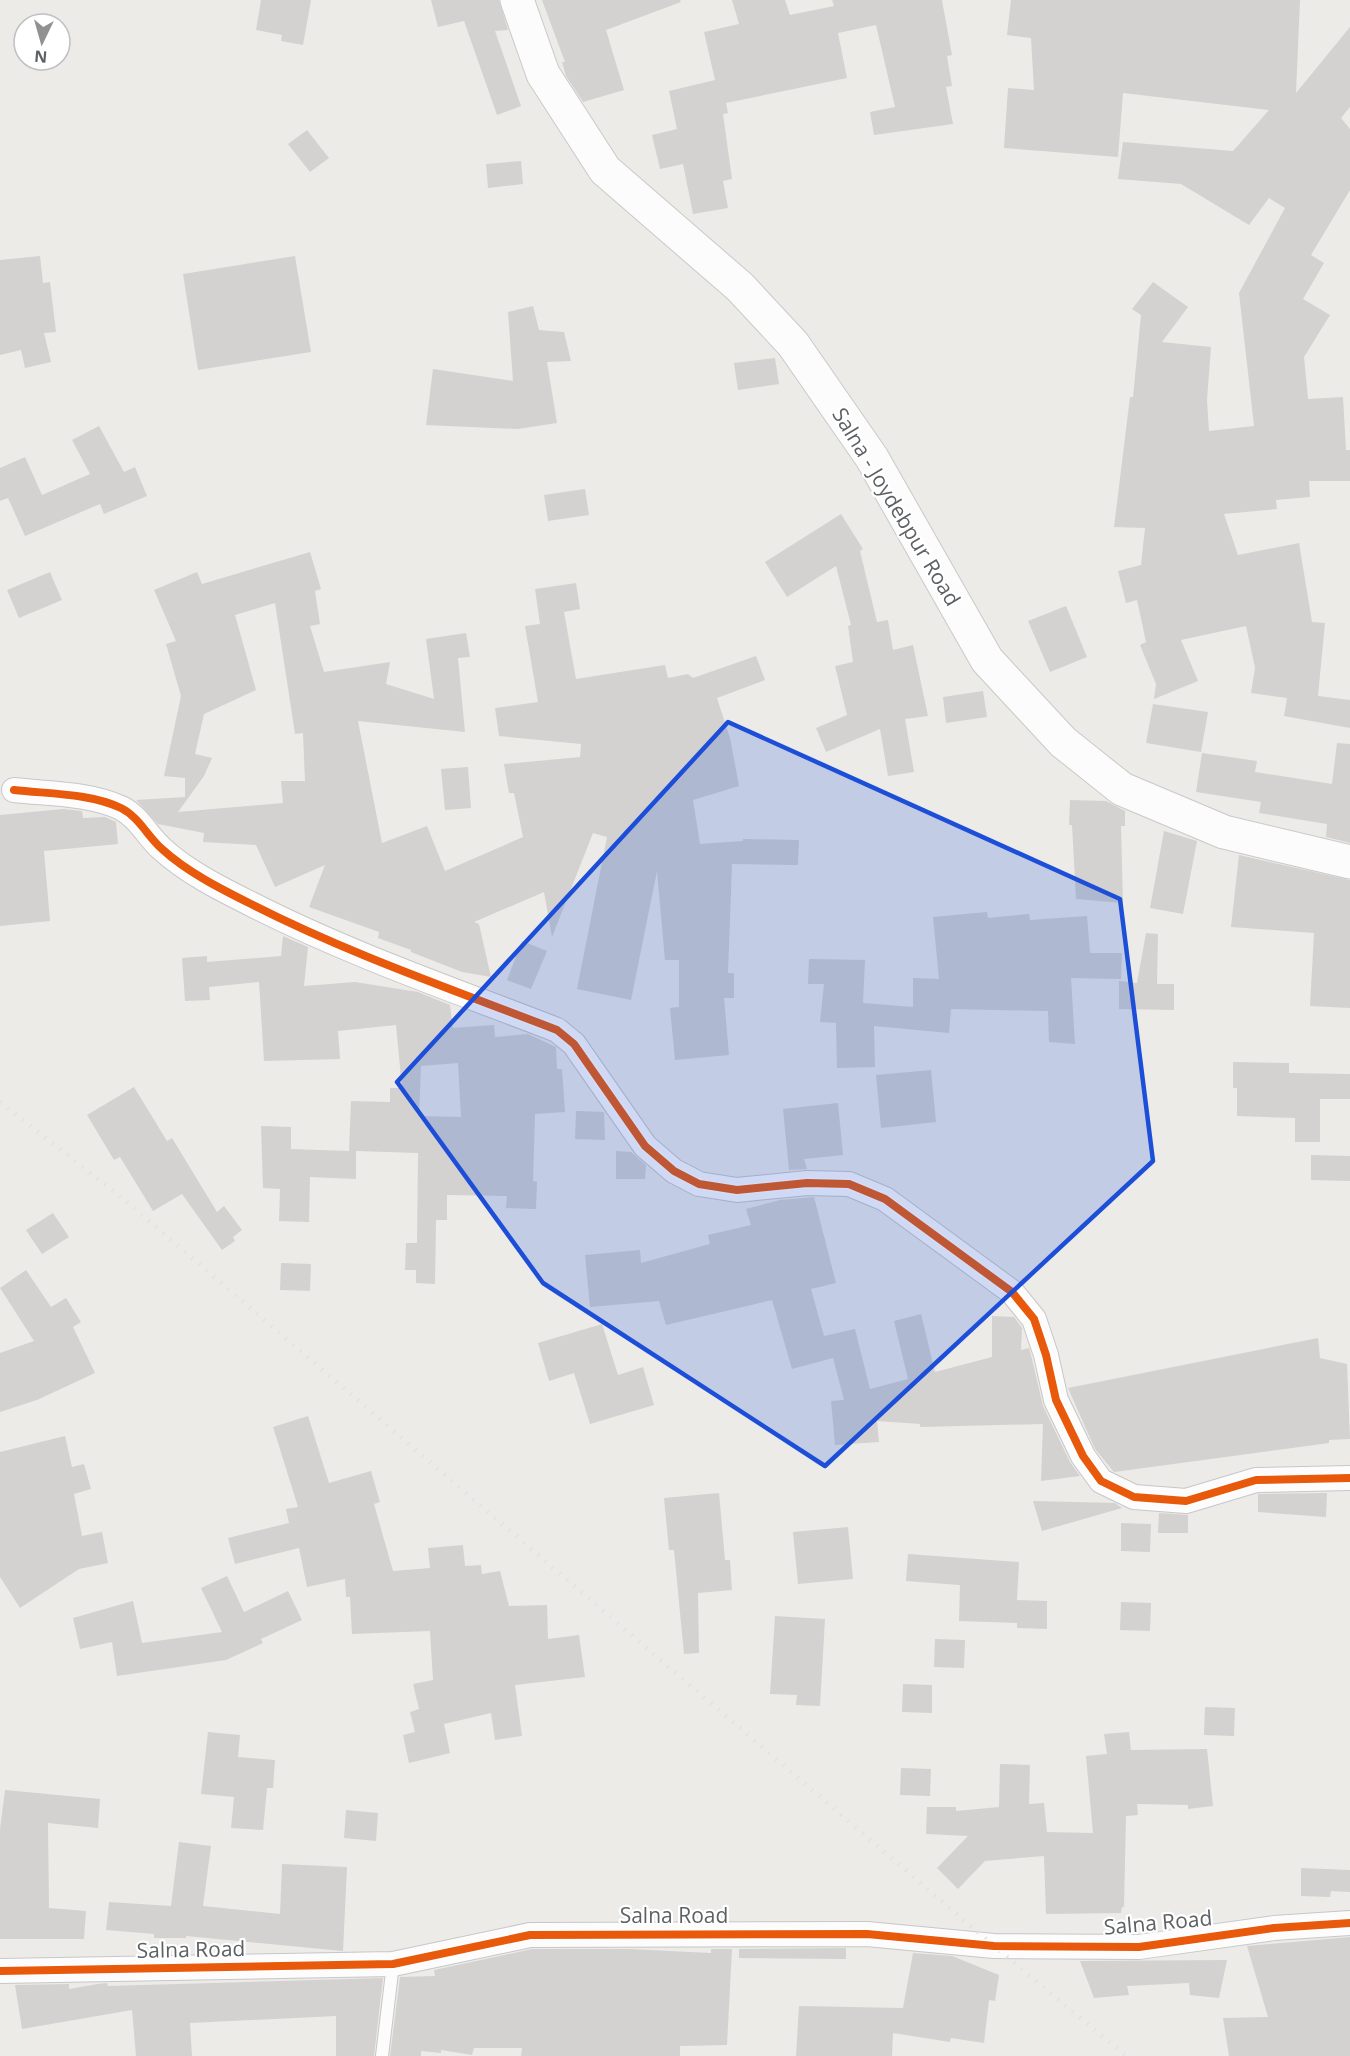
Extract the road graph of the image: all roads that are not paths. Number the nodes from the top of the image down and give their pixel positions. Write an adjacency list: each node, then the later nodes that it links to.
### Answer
1 (517, 0): 3 (main road, Salna - Joydebpur Road)
2 (14, 790): 4 (street)
3 (1350, 862)
4 (1350, 1478)
5 (1350, 1923): 6 (street, Salna Road)
6 (393, 1964): 7 (street, Salna Road); 8 (lane)
7 (0, 1971)
8 (382, 2056)

